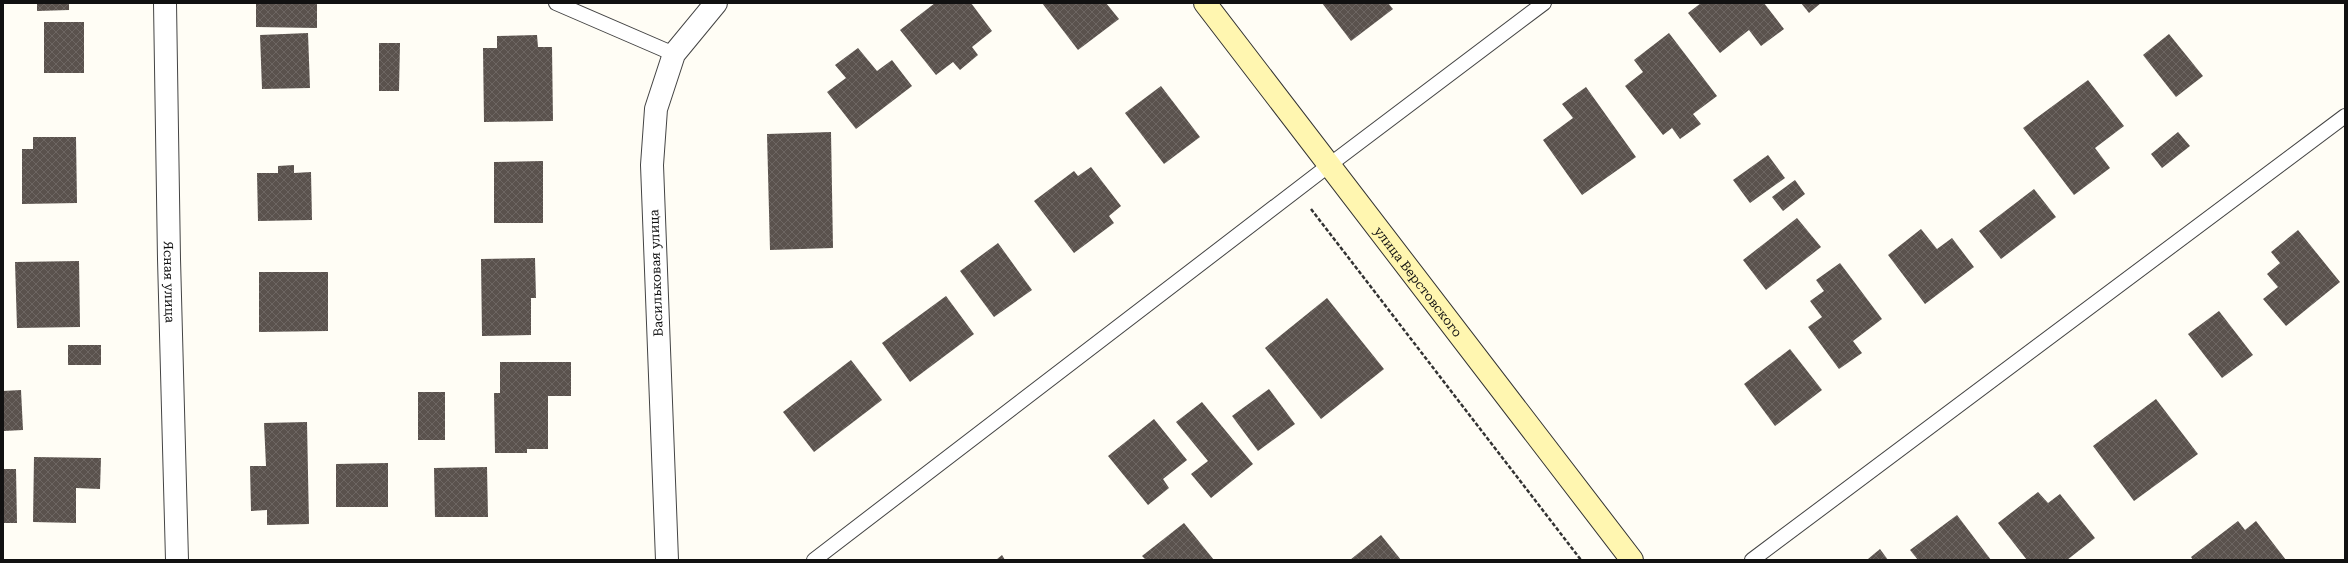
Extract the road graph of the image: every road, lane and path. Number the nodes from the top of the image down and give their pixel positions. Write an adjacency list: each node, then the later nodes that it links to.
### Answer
1 (165, 3): 10 (street, Ясная улица)
2 (556, 3): 6 (lane)
3 (716, 3): 6 (street, Васильковая улица)
4 (1204, 3): 8 (street, улица Верстовского)
5 (1544, 3): 8 (lane)
6 (674, 54): 11 (street, Васильковая улица)
7 (2345, 116): 15 (lane)
8 (1328, 166): 9 (lane); 14 (street, улица Верстовского)
9 (1297, 191): 12 (lane); 13 (path)
10 (178, 560)
11 (667, 560)
12 (814, 560)
13 (1581, 560)
14 (1632, 560)
15 (1752, 560)

